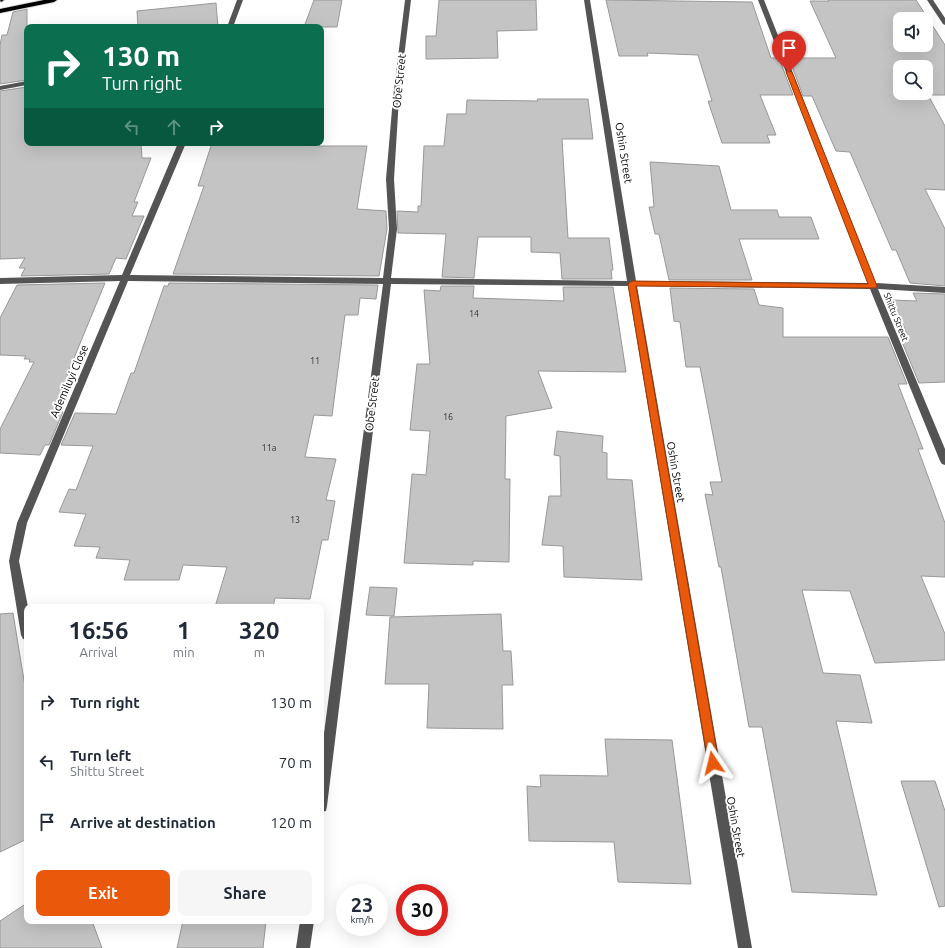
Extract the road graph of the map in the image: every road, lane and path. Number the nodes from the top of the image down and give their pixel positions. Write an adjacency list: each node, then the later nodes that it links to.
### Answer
1 (54, 0): 7 (highway)
2 (240, 0): 9 (street)
3 (408, 0): 15 (street, Obe Street)
4 (587, 0): 16 (street, Oshin Street)
5 (761, 0): 17 (street, Shittu Street)
6 (930, 0): 8 (street)
7 (0, 11)
8 (945, 23)
9 (231, 24)
10 (24, 84): 11 (street)
11 (0, 88)
12 (181, 146): 13 (street, Ademiluyi Close)
13 (126, 278): 14 (street); 15 (street); 20 (street, Ademiluyi Close)
14 (0, 281)
15 (387, 281): 16 (street); 21 (street, Obe Street)
16 (632, 284): 17 (street); 24 (street, Oshin Street)
17 (873, 286): 18 (street); 19 (street, Shittu Street)
18 (945, 290)
19 (945, 461)
20 (24, 618)
21 (324, 782)
22 (306, 924): 23 (street)
23 (303, 948)
24 (745, 948)

